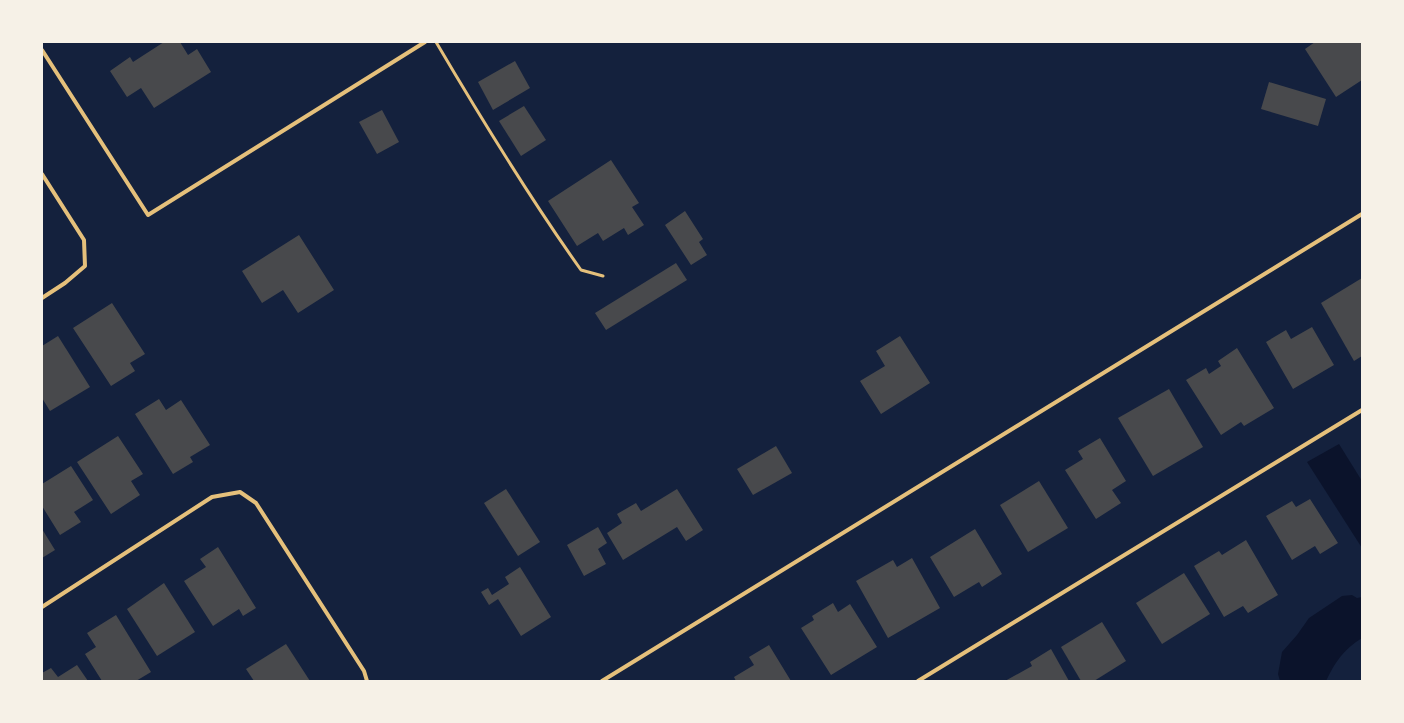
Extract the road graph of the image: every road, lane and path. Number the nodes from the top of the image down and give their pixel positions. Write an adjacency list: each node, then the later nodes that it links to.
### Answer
1 (425, 42): 3 (street)
2 (436, 42): 6 (lane)
3 (42, 50)
4 (42, 174): 7 (street)
5 (1362, 214): 11 (street)
6 (603, 276)
7 (42, 298)
8 (1362, 410): 12 (street)
9 (42, 607): 10 (street)
10 (367, 681)
11 (602, 681)
12 (918, 681)

